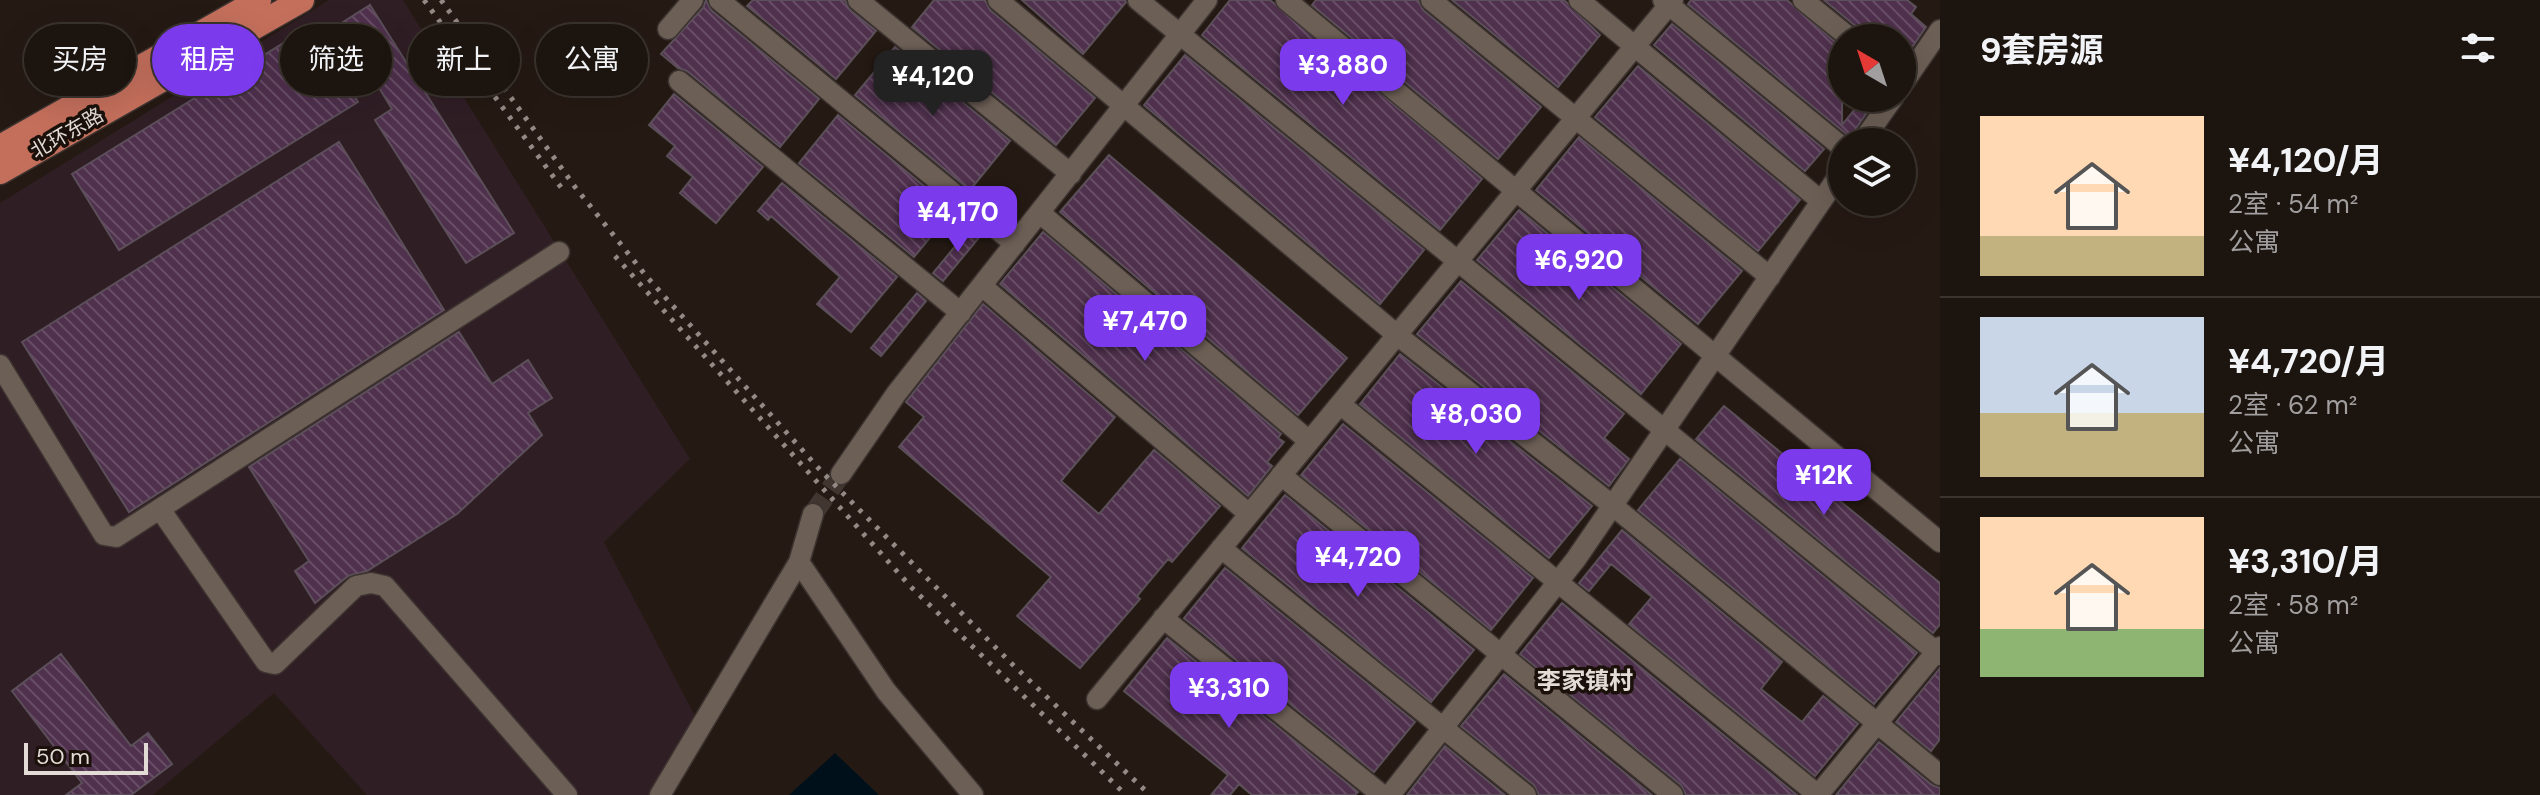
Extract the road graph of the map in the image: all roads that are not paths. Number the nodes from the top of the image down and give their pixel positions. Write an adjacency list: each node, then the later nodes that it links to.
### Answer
1 (259, 0): 24 (main road, 北环东路)
2 (302, 0): 25 (main road, 北环东路)
3 (693, 0): 15 (street)
4 (719, 0): 31 (street)
5 (858, 0): 26 (street)
6 (998, 0): 21 (street)
7 (1138, 0): 17 (street)
8 (1207, 0): 17 (street)
9 (1286, 0): 27 (street)
10 (1431, 0): 22 (street)
11 (1579, 0): 18 (street)
12 (1803, 0): 14 (street)
13 (1668, 2): 18 (street); 23 (street)
14 (1833, 24)
15 (668, 29)
16 (1940, 30): 19 (street)
17 (1180, 34): 21 (street); 33 (street)
18 (1635, 46): 22 (street); 29 (street)
19 (1916, 64)
20 (679, 81): 36 (street)
21 (1125, 104): 26 (street); 37 (street)
22 (1576, 118): 27 (street); 34 (street)
23 (1828, 135)
24 (0, 147)
25 (0, 172)
26 (1071, 174): 30 (street)
27 (1516, 190): 33 (street); 38 (street)
28 (1828, 191): 29 (street)
29 (1821, 201): 34 (street)
30 (1040, 213): 31 (street); 42 (street)
31 (1015, 244): 35 (street)
32 (559, 252): 46 (street)
33 (1457, 262): 37 (street); 41 (street)
34 (1770, 277): 38 (street)
35 (982, 286): 36 (street); 48 (street)
36 (961, 313): 43 (street)
37 (1397, 335): 40 (street); 45 (street)
38 (1717, 355): 41 (street); 49 (street)
39 (0, 365): 46 (street)
40 (1340, 404): 42 (street); 52 (street)
41 (1663, 432): 45 (street); 54 (street)
42 (1309, 441): 44 (street)
43 (841, 474)
44 (1281, 475): 48 (street); 55 (street)
45 (1612, 505): 52 (street); 57 (street)
46 (160, 509): 60 (street)
47 (813, 514): 51 (street)
48 (1249, 514): 50 (street)
49 (1940, 542)
50 (1221, 548): 53 (street); 58 (street)
51 (799, 562): 61 (street); 62 (street)
52 (1559, 582): 55 (street); 67 (street)
53 (1163, 618): 56 (street); 63 (street)
54 (1939, 651): 57 (street)
55 (1502, 656): 58 (street); 66 (street)
56 (1097, 699)
57 (1877, 724): 59 (street); 67 (street)
58 (1444, 728): 64 (street); 65 (street)
59 (1940, 775)
60 (567, 795)
61 (660, 795)
62 (973, 795)
63 (1382, 795)
64 (1390, 795)
65 (1526, 795)
66 (1673, 795)
67 (1818, 795)

